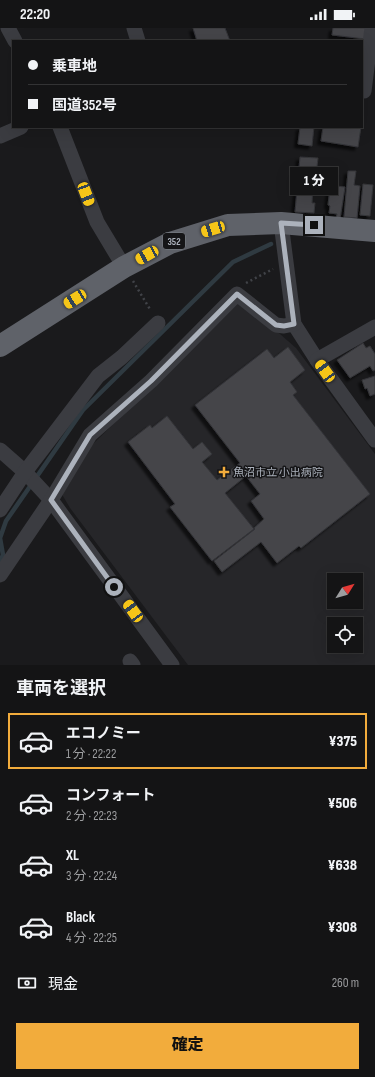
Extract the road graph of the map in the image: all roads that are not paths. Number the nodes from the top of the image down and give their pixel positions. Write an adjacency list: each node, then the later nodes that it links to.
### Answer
1 (8, 28): 4 (street)
2 (134, 28): 5 (street)
3 (372, 28): 6 (street)
4 (14, 40)
5 (138, 40)
6 (367, 91)
7 (19, 128): 9 (street)
8 (60, 128): 12 (street)
9 (0, 136)
10 (281, 223): 11 (highway, 352); 12 (highway, 352); 14 (street)
11 (375, 231)
12 (124, 267): 16 (highway, 352)
13 (158, 323): 20 (street)
14 (294, 324): 17 (street); 21 (street)
15 (375, 327): 17 (street)
16 (0, 346)
17 (316, 360): 18 (street)
18 (375, 440)
19 (0, 450): 20 (street)
20 (30, 477): 21 (street); 22 (street)
21 (51, 500): 23 (street); 24 (street)
22 (0, 510)
23 (0, 575)
24 (172, 665)

